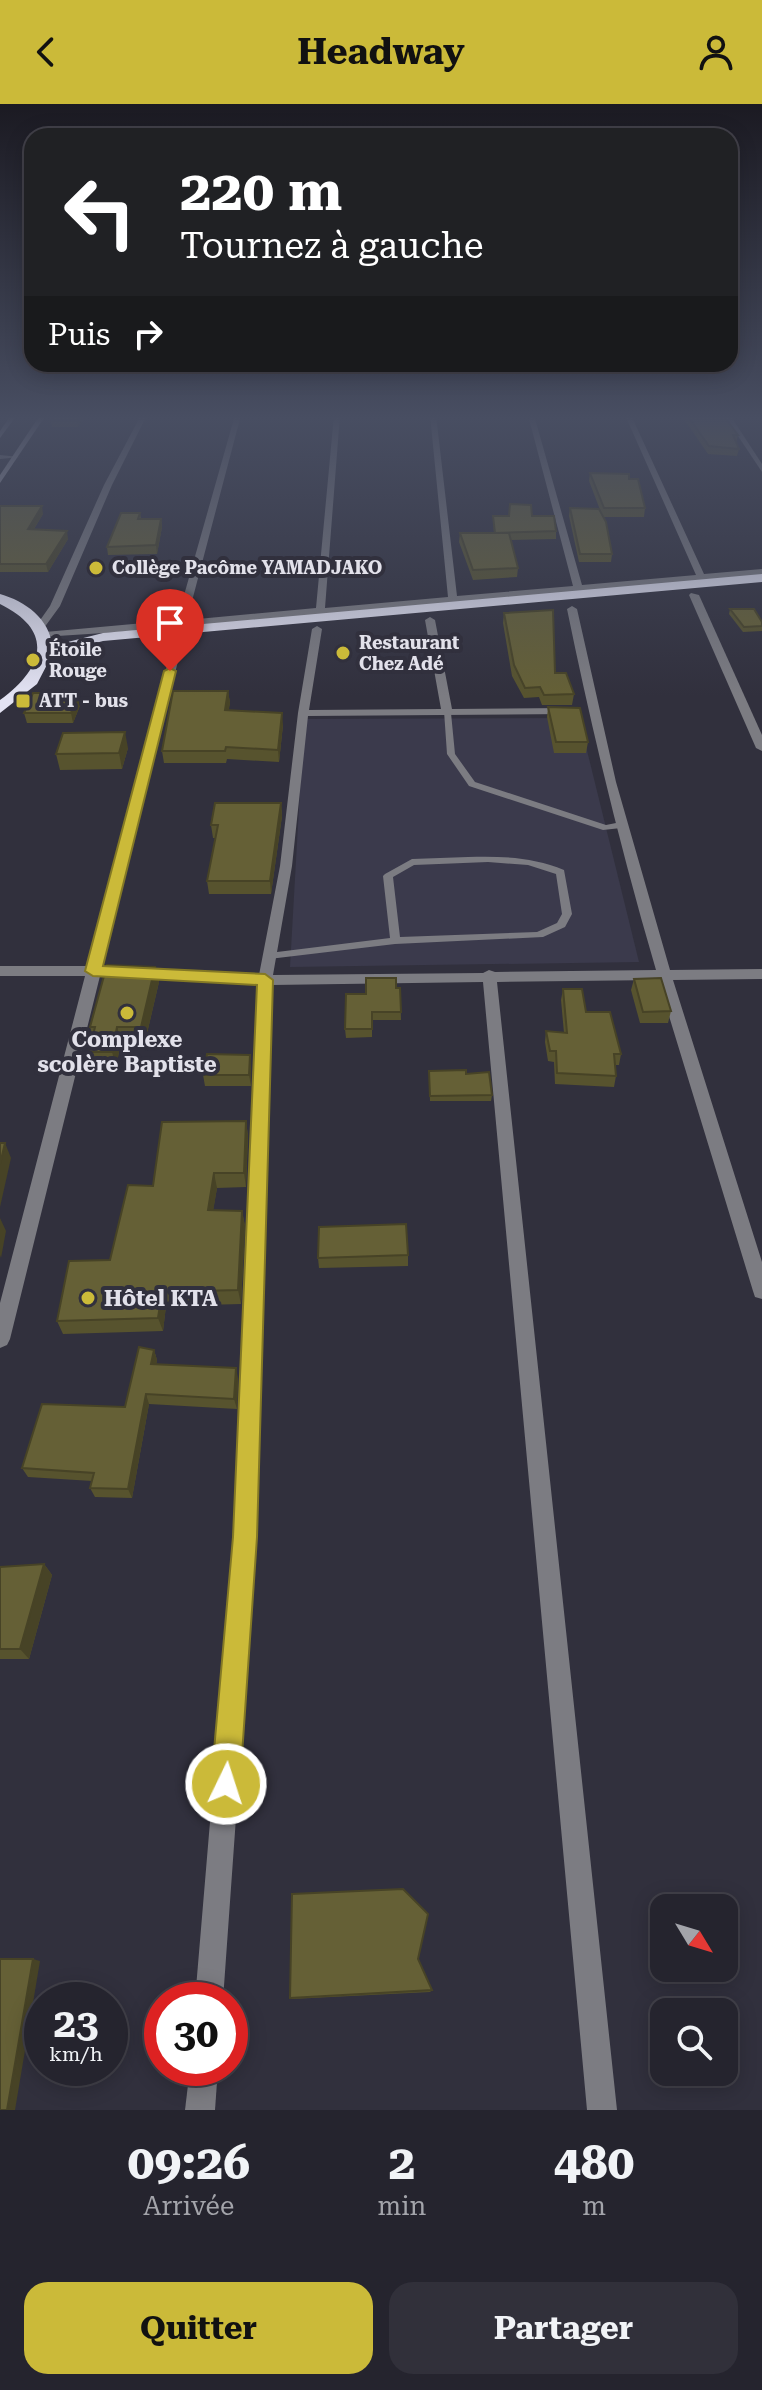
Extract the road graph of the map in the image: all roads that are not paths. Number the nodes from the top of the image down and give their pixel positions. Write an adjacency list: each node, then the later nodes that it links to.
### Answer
1 (98, 509): 18 (street)
2 (213, 509): 17 (street)
3 (328, 509): 16 (street)
4 (443, 509): 13 (street)
5 (556, 509): 10 (street)
6 (670, 509): 8 (street)
7 (762, 572): 8 (street)
8 (701, 577): 10 (street)
9 (762, 578): 20 (highway)
10 (578, 589): 13 (street)
11 (694, 595): 25 (street)
12 (0, 598): 18 (highway)
13 (453, 599): 16 (street)
14 (572, 609): 22 (street)
15 (430, 620): 24 (street)
16 (318, 621): 17 (street); 23 (street)
17 (181, 625): 18 (street)
18 (43, 631): 20 (highway)
19 (178, 641): 30 (street)
20 (46, 652): 21 (highway)
21 (0, 708)
22 (591, 711): 24 (street); 26 (street)
23 (303, 713): 24 (street); 28 (street)
24 (447, 713): 26 (lane)
25 (762, 748)
26 (621, 825): 33 (street)
27 (395, 941): 27 (lane); 28 (lane)
28 (269, 956): 34 (street)
29 (0, 971): 30 (street)
30 (93, 971): 34 (street); 36 (street)
31 (762, 974): 33 (street)
32 (489, 975): 33 (street); 34 (street); 40 (street)
33 (664, 975): 35 (street)
34 (265, 980): 37 (street)
35 (762, 1291)
36 (0, 1339)
37 (210, 1982)
38 (202, 2086): 39 (street)
39 (200, 2110)
40 (602, 2110)

